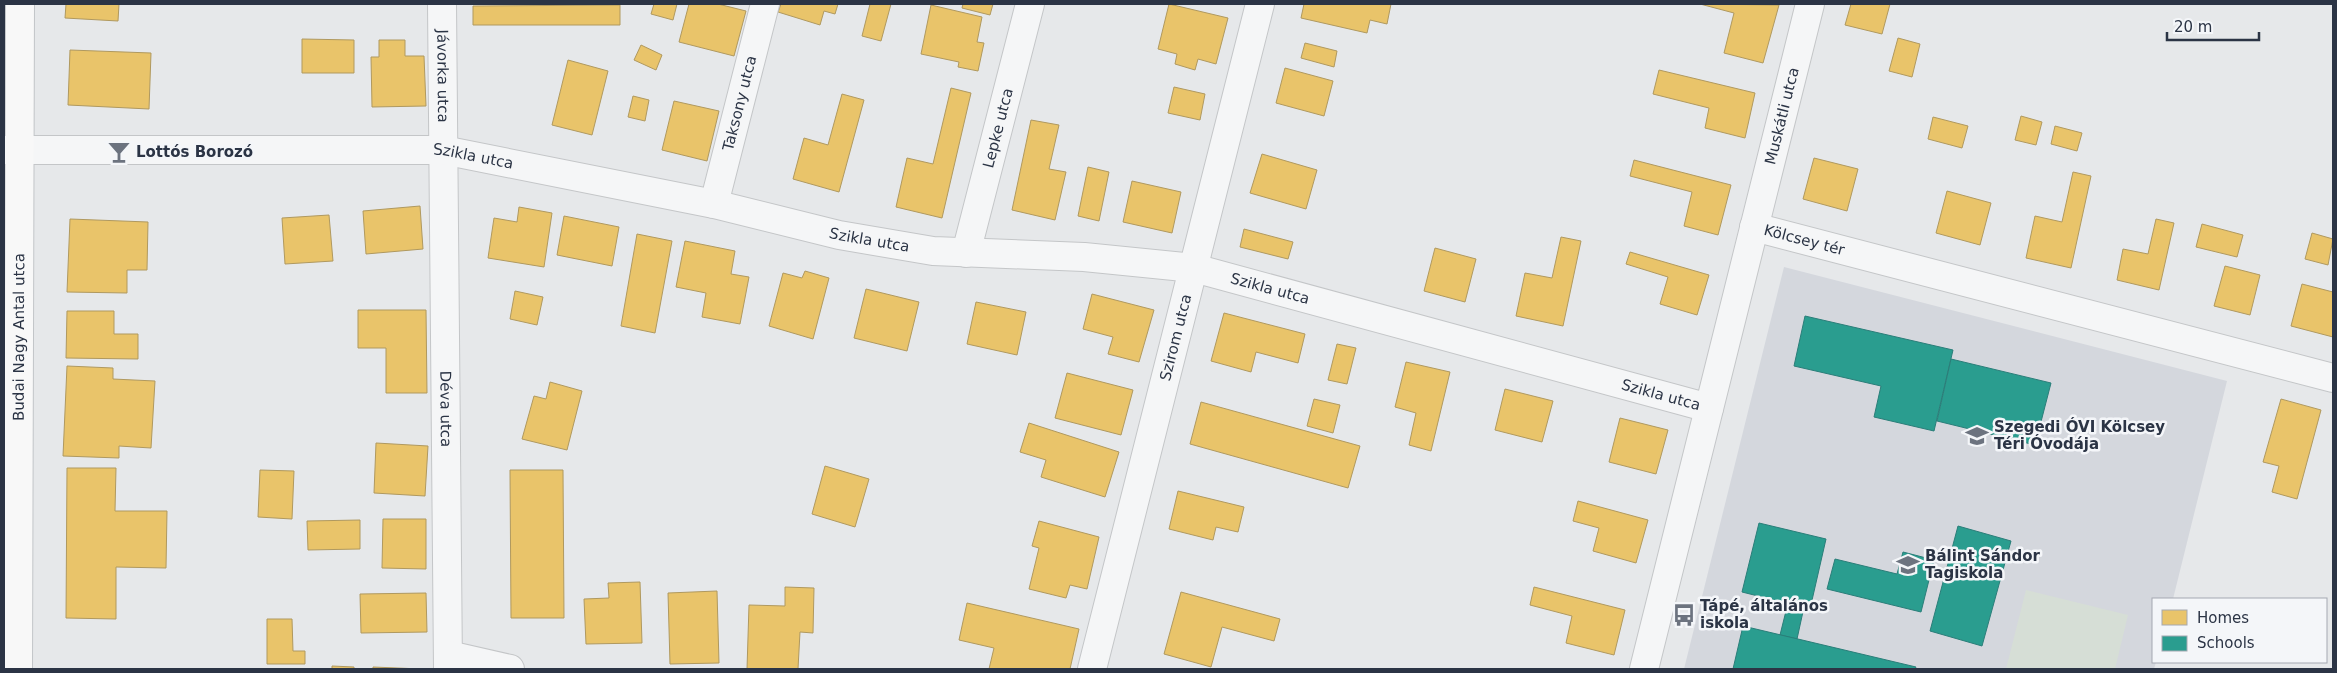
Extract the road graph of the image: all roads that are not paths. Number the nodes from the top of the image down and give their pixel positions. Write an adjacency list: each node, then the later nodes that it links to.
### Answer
1 (20, 4): 7 (main road, Budai Nagy Antal utca)
2 (442, 4): 8 (street, Jávorka utca)
3 (766, 4): 9 (street, Taksony utca)
4 (1030, 4): 11 (street, Lepke utca)
5 (1260, 4): 12 (street, Szirom utca)
6 (1810, 4): 10 (street, Muskátli utca)
7 (12, 149): 8 (street, Szikla utca); 16 (main road, Budai Nagy Antal utca)
8 (443, 150): 9 (street, Szikla utca); 15 (street, Déva utca)
9 (714, 204): 11 (street, Szikla utca)
10 (1754, 227): 13 (street, Kölcsey tér); 14 (street, Kölcsey tér)
11 (966, 253): 12 (street, Szikla utca)
12 (1194, 268): 14 (street, Szikla utca); 18 (street, Szirom utca)
13 (2333, 378)
14 (1709, 408): 19 (street, Kölcsey tér)
15 (448, 662): 17 (street)
16 (18, 669)
17 (510, 669)
18 (1092, 669)
19 (1644, 669)

